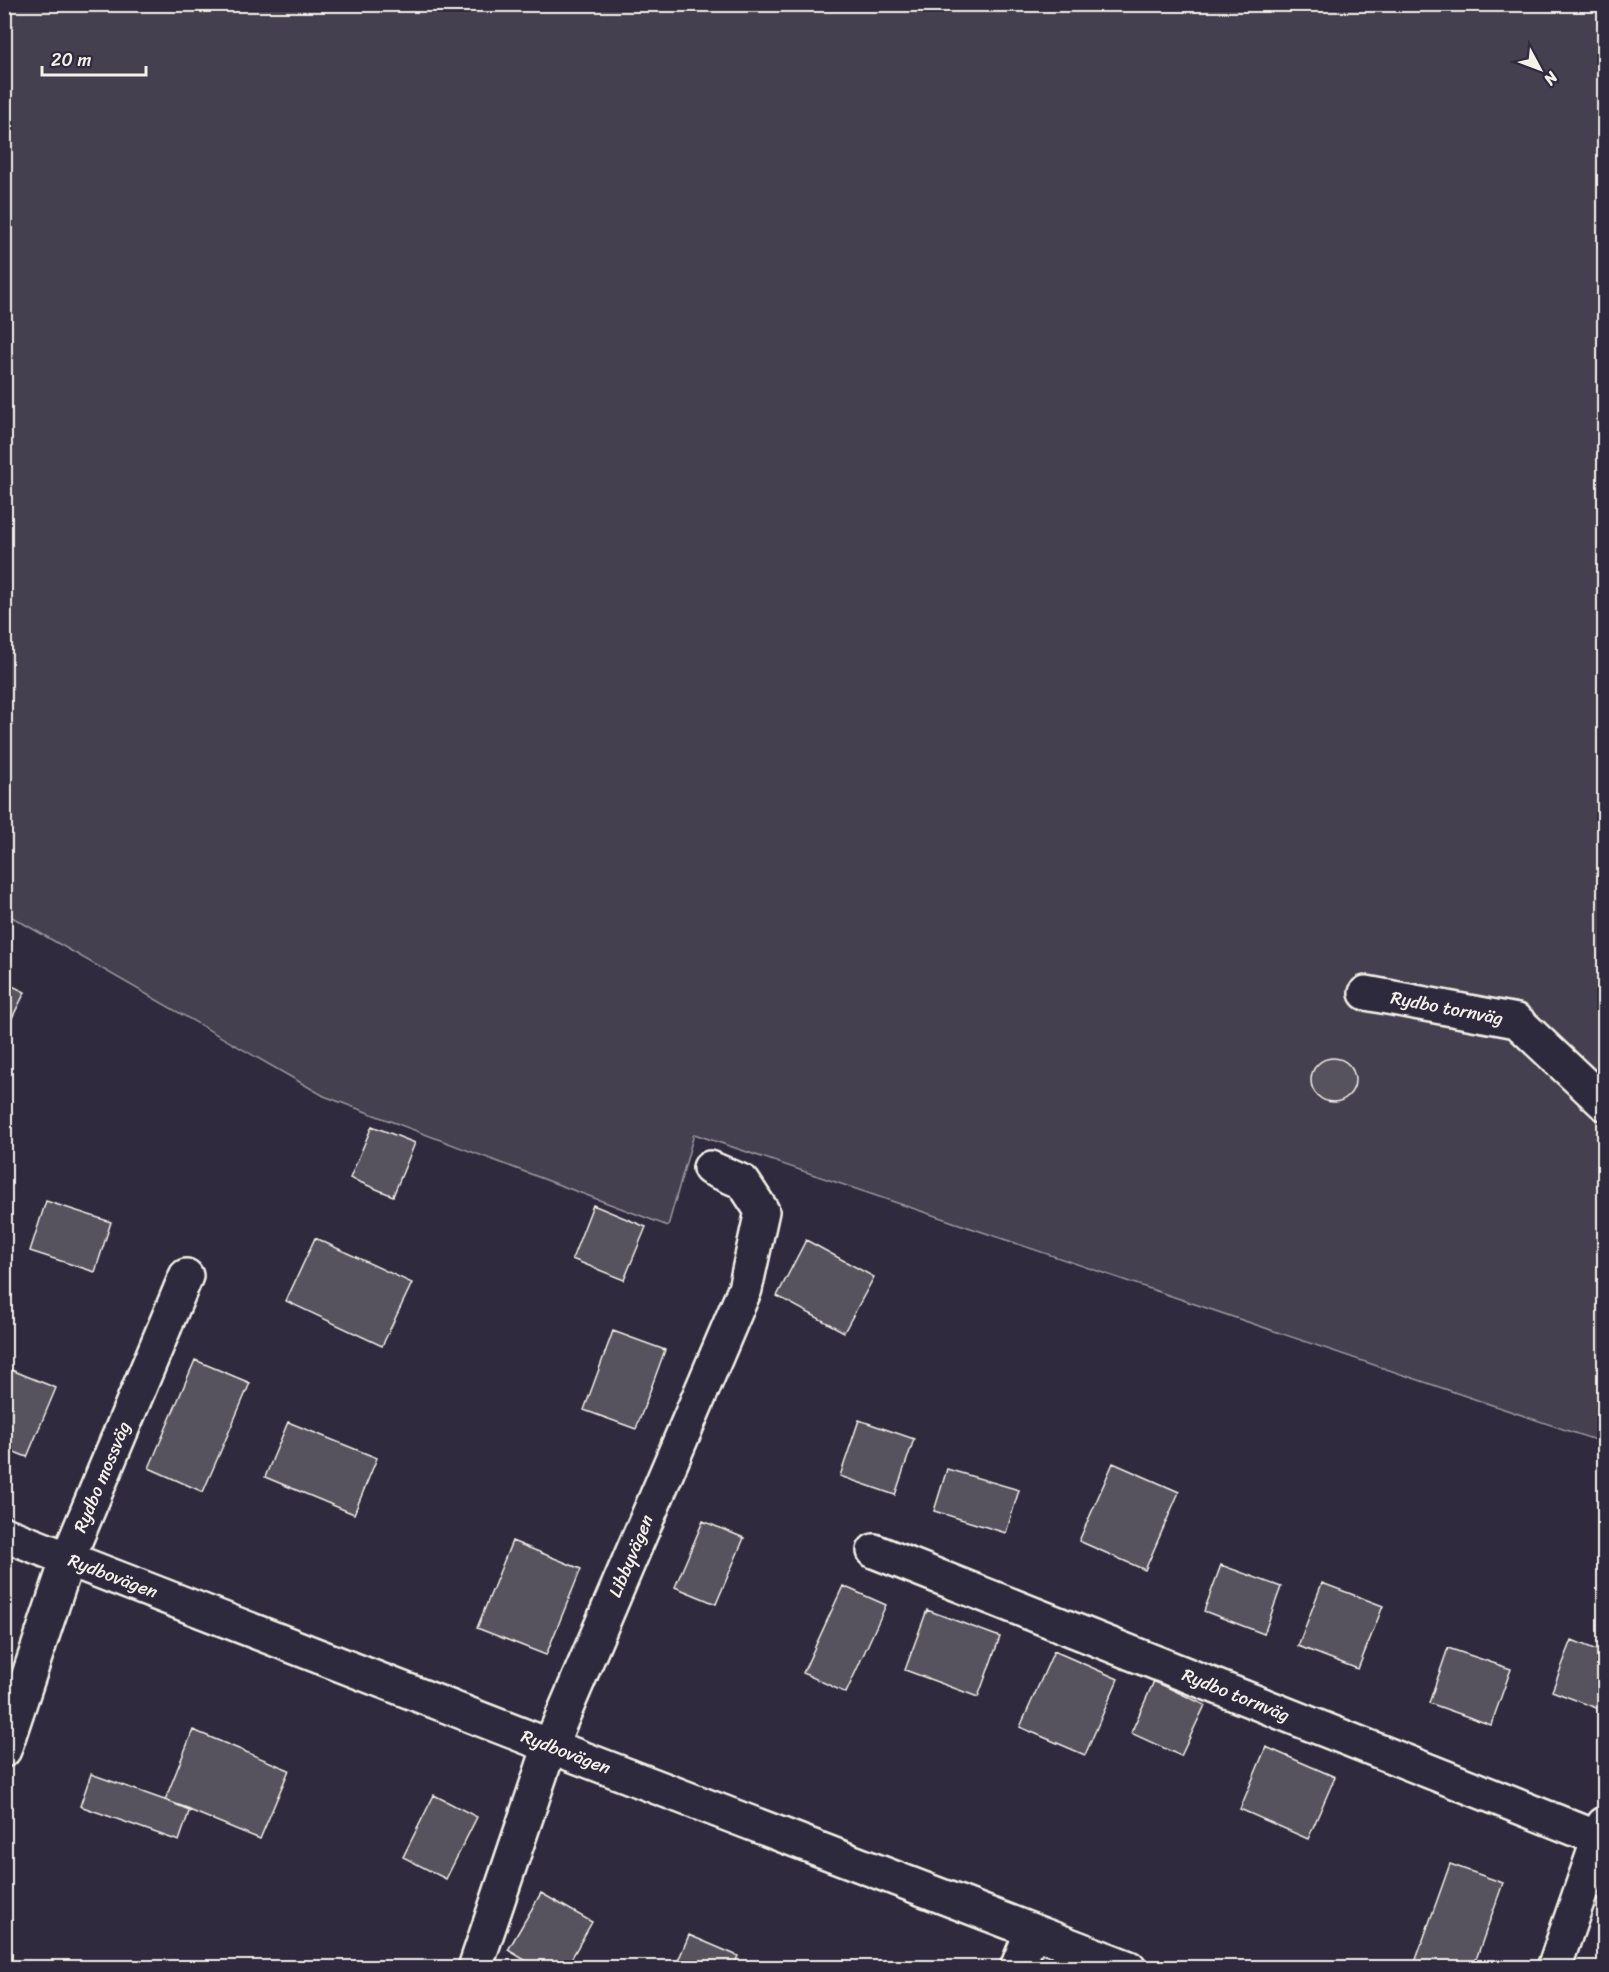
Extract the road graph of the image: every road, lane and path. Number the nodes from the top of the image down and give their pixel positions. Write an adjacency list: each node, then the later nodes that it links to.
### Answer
1 (1366, 993): 2 (street, Rydbo tornväg)
2 (1605, 1103)
3 (710, 1168): 8 (street, Libbyvägen)
4 (186, 1276): 7 (street, Rydbo mossväg)
5 (4, 1534): 7 (street, Rydbovägen)
6 (874, 1551): 10 (street, Rydbo tornväg)
7 (68, 1558): 8 (street, Rydbovägen); 9 (street, Rydbo mossväg)
8 (550, 1746): 11 (street, Rydbovägen); 12 (street, Libbyvägen)
9 (4, 1750)
10 (1601, 1831): 15 (street, Rydbo tornväg)
11 (1032, 1931): 13 (street); 14 (street, Rydbovägen)
12 (475, 1968)
13 (1017, 1968)
14 (1129, 1968)
15 (1554, 1968)

